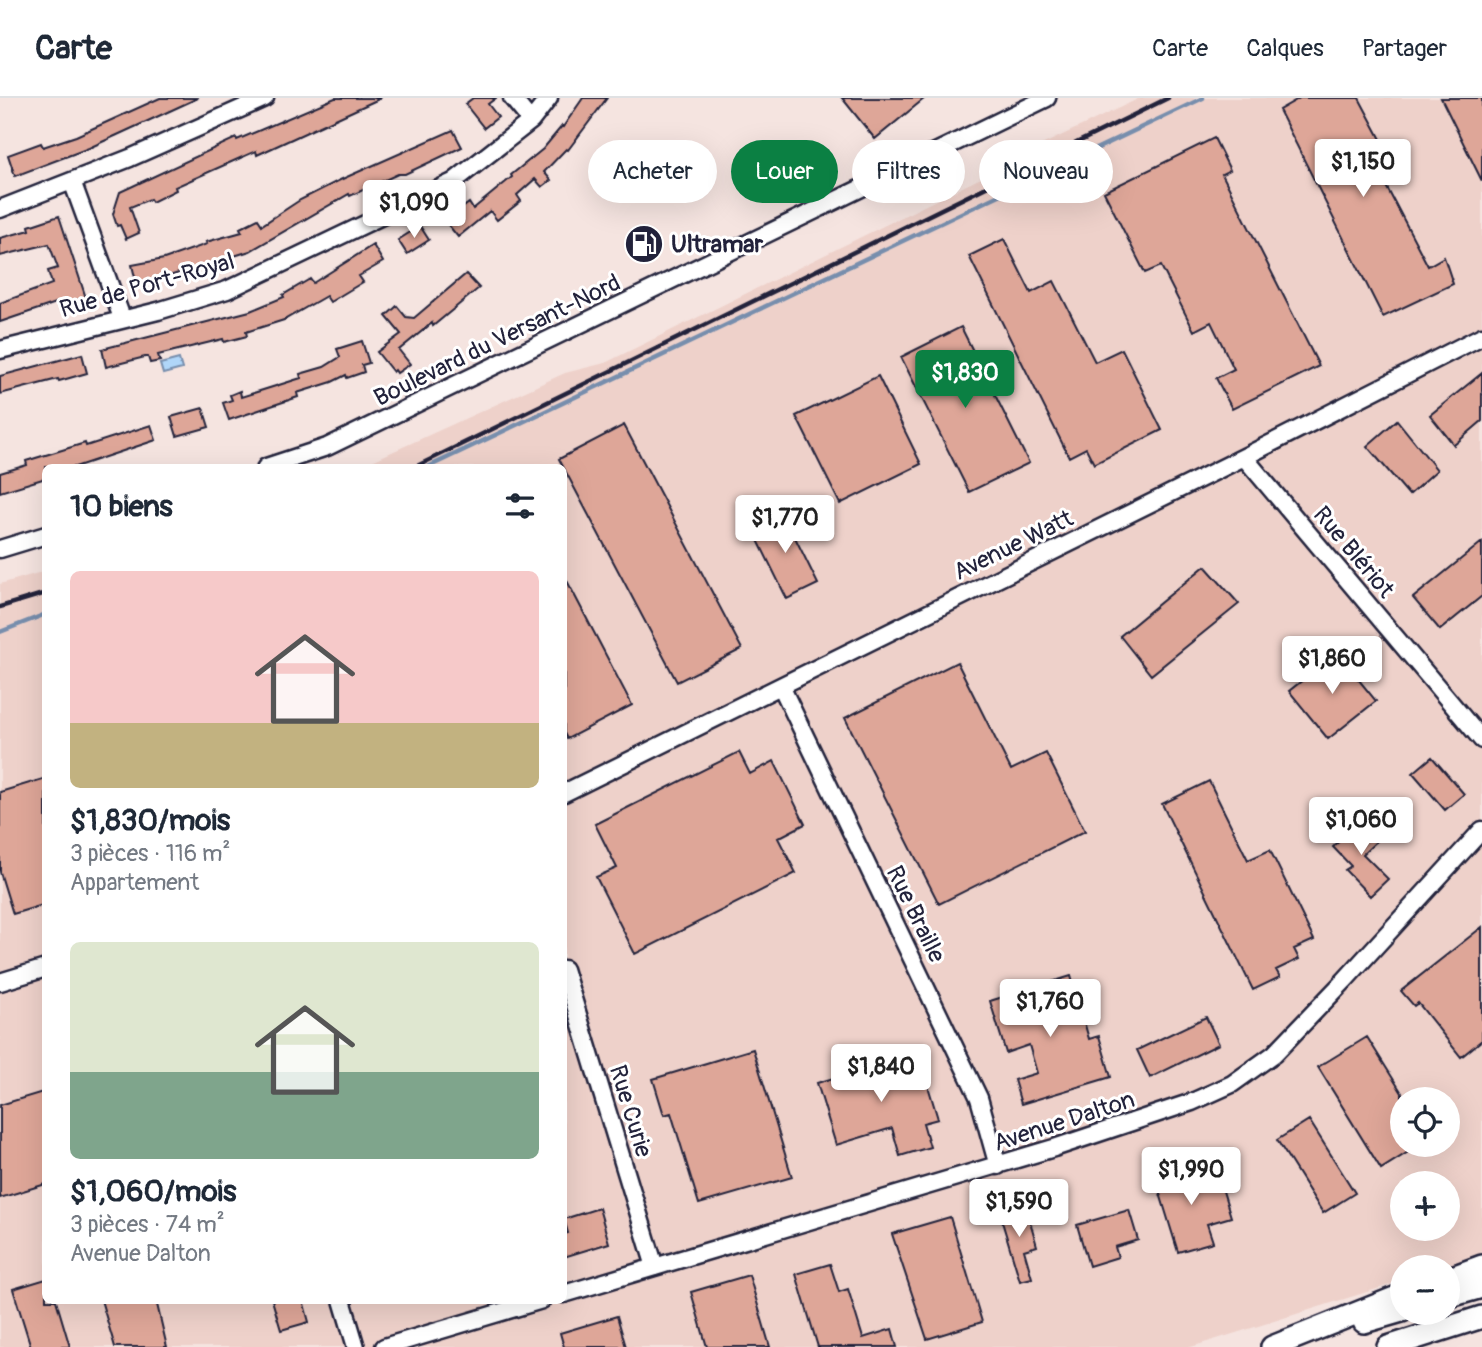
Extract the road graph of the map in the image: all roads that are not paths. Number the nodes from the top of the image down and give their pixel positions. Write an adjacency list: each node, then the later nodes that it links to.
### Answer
1 (265, 98): 6 (street)
2 (512, 98): 5 (street)
3 (550, 98): 5 (street, Rue de Port-Royal)
4 (1047, 98): 12 (street, Boulevard du Versant-Nord)
5 (531, 121): 8 (street, Rue de Port-Royal)
6 (72, 181): 7 (street); 8 (street)
7 (0, 209)
8 (122, 318): 10 (street, Rue de Port-Royal)
9 (1482, 336): 11 (street, Avenue Watt)
10 (0, 350)
11 (1244, 457): 15 (street, Avenue Watt); 16 (street, Rue Blériot)
12 (275, 464)
13 (42, 537): 14 (street)
14 (0, 549)
15 (781, 686): 17 (street, Avenue Watt); 22 (street, Rue Braille)
16 (1482, 740)
17 (567, 792)
18 (1482, 830): 22 (street, Avenue Dalton)
19 (42, 969): 21 (street)
20 (567, 979): 24 (street, Rue Curie)
21 (0, 982)
22 (998, 1166): 24 (street, Avenue Dalton)
23 (1482, 1266): 25 (highway)
24 (655, 1267): 27 (street, Avenue Dalton)
25 (1460, 1274)
26 (1482, 1287): 28 (highway)
27 (567, 1293)
28 (1460, 1293)
29 (1390, 1300): 37 (highway)
30 (343, 1304): 35 (street)
31 (529, 1304): 36 (street)
32 (1390, 1315): 38 (highway)
33 (1482, 1317): 39 (highway)
34 (1482, 1327): 40 (highway)
35 (356, 1347)
36 (384, 1347)
37 (1272, 1347)
38 (1281, 1347)
39 (1388, 1347)
40 (1396, 1347)

